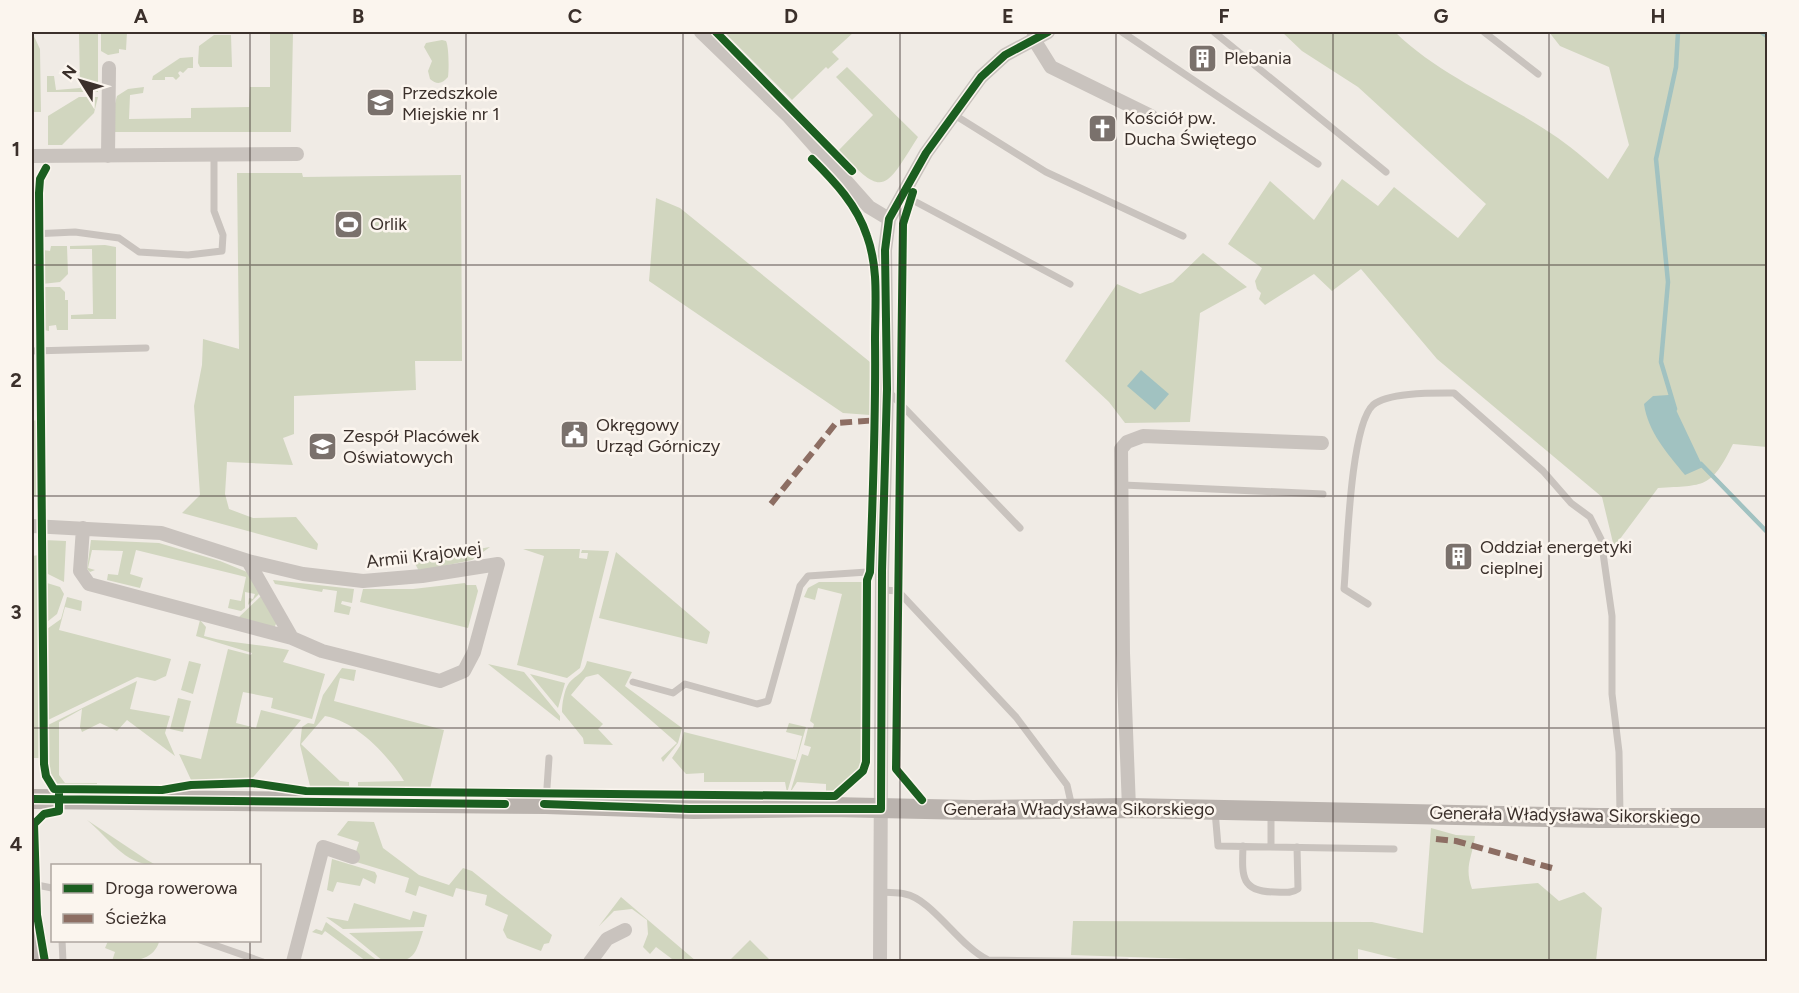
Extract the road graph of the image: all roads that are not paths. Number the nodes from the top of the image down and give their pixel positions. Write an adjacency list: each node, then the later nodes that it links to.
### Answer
1 (701, 32): 18 (street)
2 (1048, 32): 6 (street)
3 (1122, 32): 15 (lane)
4 (1214, 32): 16 (lane)
5 (1484, 32): 8 (lane)
6 (1033, 38): 9 (street); 10 (street)
7 (109, 68): 13 (street)
8 (1538, 74)
9 (953, 114): 17 (street); 20 (lane)
10 (1151, 116)
11 (297, 154): 14 (street)
12 (32, 156): 13 (street)
13 (108, 156): 14 (street)
14 (214, 156): 19 (lane)
15 (1318, 164)
16 (1386, 172)
17 (901, 194): 18 (street); 21 (lane)
18 (890, 219): 24 (street)
19 (32, 234)
20 (1183, 236)
21 (1070, 284)
22 (146, 348): 23 (lane)
23 (32, 351)
24 (886, 389): 30 (lane); 32 (street)
25 (1322, 443): 26 (street)
26 (1123, 485): 27 (lane); 40 (street)
27 (1323, 494)
28 (32, 526): 29 (street, Armii Krajowej)
29 (83, 528): 31 (street, Armii Krajowej); 35 (street)
30 (1020, 528)
31 (248, 561): 35 (street); 35 (street, Armii Krajowej)
32 (882, 571): 33 (street); 36 (lane)
33 (884, 590): 41 (street); 43 (lane)
34 (1368, 604): 45 (lane)
35 (292, 638)
36 (633, 682)
37 (549, 758): 39 (lane)
38 (32, 799): 39 (street, Generała Władysława Sikorskiego)
39 (546, 804): 41 (street, Generała Władysława Sikorskiego)
40 (1130, 808): 42 (street, Generała Władysława Sikorskiego); 43 (street, Generała Władysława Sikorskiego)
41 (881, 809): 43 (street, Generała Władysława Sikorskiego); 54 (street)
42 (1215, 809): 44 (street, Generała Władysława Sikorskiego); 47 (lane)
43 (1073, 810)
44 (1271, 810): 45 (street, Generała Władysława Sikorskiego); 48 (lane)
45 (1620, 818): 46 (street, Generała Władysława Sikorskiego)
46 (1767, 818)
47 (1243, 846): 48 (lane); 49 (lane)
48 (1271, 846): 49 (lane)
49 (1297, 847): 50 (lane)
50 (1394, 849)
51 (353, 857): 62 (street)
52 (32, 884): 53 (lane)
53 (51, 888)
54 (881, 892): 64 (street); 65 (lane)
55 (625, 930): 63 (street)
56 (32, 941): 59 (street)
57 (62, 942): 60 (lane)
58 (206, 942): 61 (lane)
59 (34, 962)
60 (63, 962)
61 (263, 962)
62 (293, 962)
63 (590, 962)
64 (880, 962)
65 (1127, 962)

